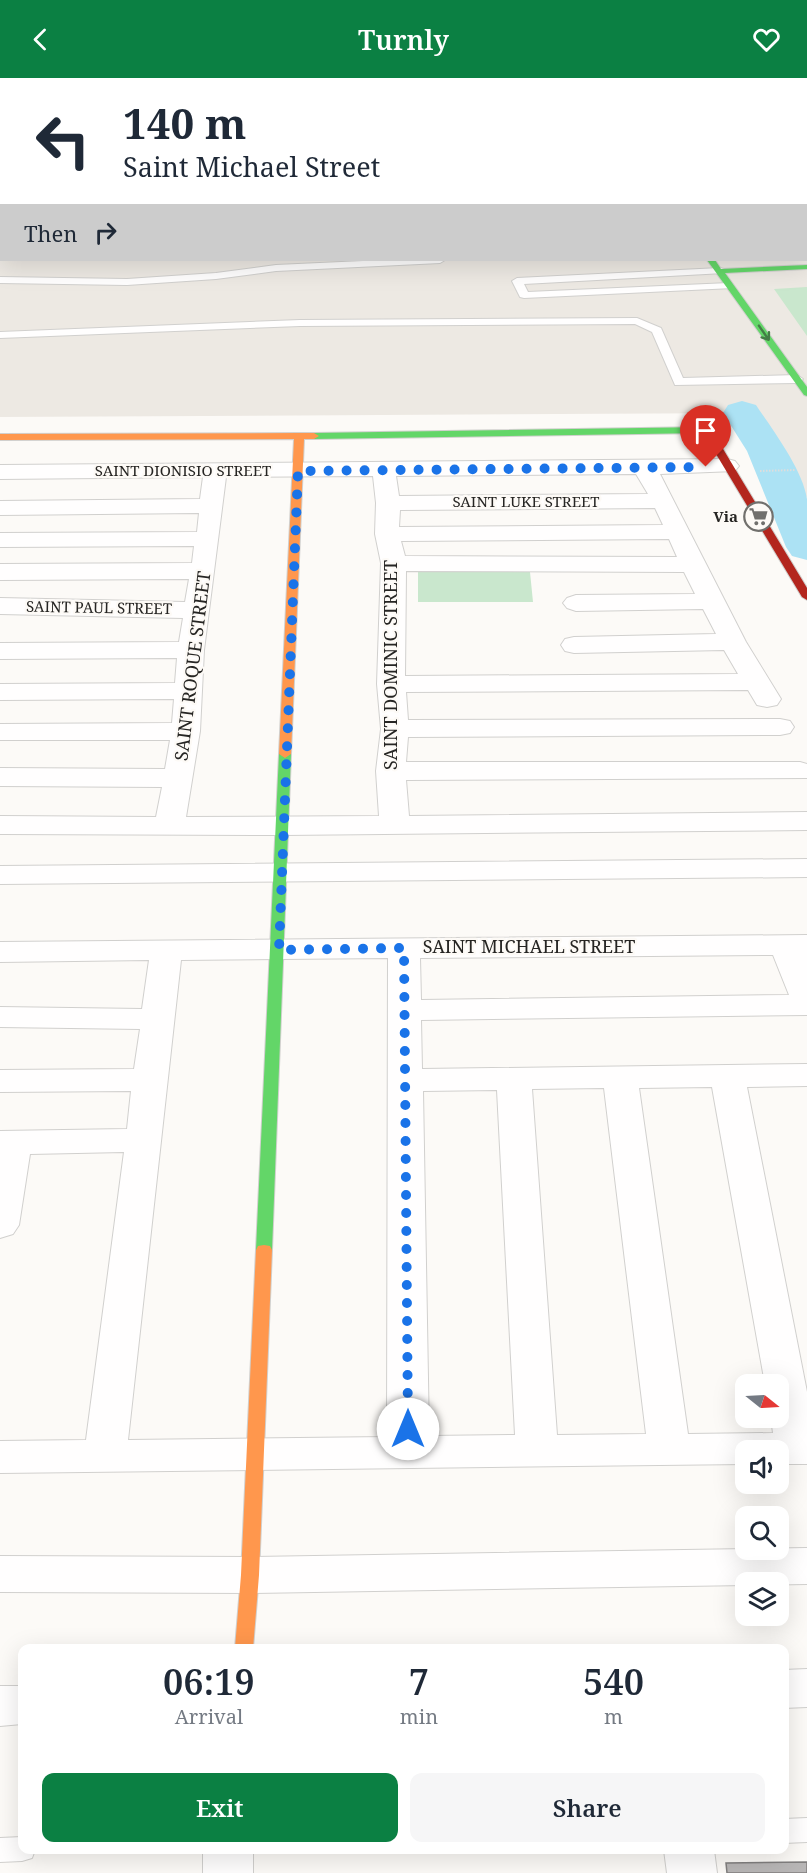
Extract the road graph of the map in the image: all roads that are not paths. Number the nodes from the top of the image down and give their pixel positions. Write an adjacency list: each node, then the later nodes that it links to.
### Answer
1 (210, 78): 2 (lane)
2 (221, 78)
3 (420, 261): 7 (lane)
4 (716, 265): 5 (street); 8 (street); 8 (lane)
5 (738, 265): 6 (street); 8 (street)
6 (807, 267)
7 (0, 280)
8 (741, 285): 10 (street, one-way to 10)
9 (0, 335): 10 (lane)
10 (797, 379): 11 (street)
11 (807, 393)
12 (299, 436): 13 (street); 14 (street); 17 (street)
13 (0, 437)
14 (727, 466): 15 (street, SAINT DIONISIO STREET); 32 (street)
15 (644, 467): 16 (street, SAINT DIONISIO STREET); 20 (street)
16 (384, 470): 17 (street, SAINT DIONISIO STREET); 21 (street, SAINT DOMINIC STREET)
17 (298, 471): 19 (street, SAINT DIONISIO STREET); 57 (street)
18 (0, 472): 19 (street, SAINT DIONISIO STREET)
19 (215, 472): 22 (street, SAINT ROQUE STREET)
20 (664, 501): 21 (street, SAINT LUKE STREET); 24 (street)
21 (388, 503): 25 (street, SAINT DOMINIC STREET)
22 (212, 506): 23 (street); 26 (street, SAINT ROQUE STREET)
23 (0, 508)
24 (678, 532): 25 (street); 29 (street)
25 (387, 534): 28 (street, SAINT DOMINIC STREET)
26 (208, 539): 27 (street); 30 (street, SAINT ROQUE STREET)
27 (0, 540)
28 (394, 563): 29 (street); 42 (street, SAINT DOMINIC STREET)
29 (693, 566): 33 (street)
30 (203, 571): 31 (street); 36 (street, SAINT ROQUE STREET)
31 (0, 572)
32 (807, 597)
33 (712, 601): 34 (street); 37 (street)
34 (576, 603)
35 (0, 606): 36 (street, SAINT PAUL STREET)
36 (197, 610): 39 (street, SAINT ROQUE STREET)
37 (733, 642): 38 (street); 41 (street)
38 (574, 645)
39 (191, 650): 40 (street); 43 (street, SAINT ROQUE STREET)
40 (0, 651)
41 (759, 682): 42 (street); 45 (street)
42 (392, 684): 46 (street, SAINT DOMINIC STREET)
43 (189, 691): 44 (street); 47 (street, SAINT ROQUE STREET)
44 (0, 692)
45 (780, 727): 46 (street); 52 (street)
46 (395, 729): 49 (street, SAINT DOMINIC STREET)
47 (186, 731): 48 (street); 51 (street, SAINT ROQUE STREET)
48 (0, 732)
49 (391, 771): 52 (street); 56 (street, SAINT DOMINIC STREET)
50 (0, 777): 51 (street)
51 (179, 778): 54 (street, SAINT ROQUE STREET)
52 (803, 780)
53 (807, 821): 56 (street)
54 (170, 824): 55 (street); 57 (street)
55 (0, 825)
56 (395, 825): 57 (street)
57 (284, 826): 59 (street)
58 (807, 868): 59 (street)
59 (282, 872): 60 (street); 63 (street)
60 (0, 875)
61 (796, 945): 62 (street, SAINT MICHAEL STREET); 66 (street)
62 (404, 948): 63 (street, SAINT MICHAEL STREET); 68 (street)
63 (279, 950): 64 (street, SAINT MICHAEL STREET); 85 (street)
64 (166, 951): 65 (street, SAINT MICHAEL STREET); 70 (street)
65 (0, 952)
66 (807, 999)
67 (807, 1005): 68 (street)
68 (403, 1010): 76 (street)
69 (0, 1017): 70 (street)
70 (156, 1019): 75 (street)
71 (807, 1075): 72 (street)
72 (727, 1076): 73 (street); 81 (street)
73 (620, 1078): 74 (street); 82 (street)
74 (514, 1079): 76 (street); 83 (street)
75 (149, 1080): 77 (street); 78 (street)
76 (404, 1080): 84 (street)
77 (0, 1081)
78 (142, 1140): 79 (street); 86 (street)
79 (7, 1143): 80 (street)
80 (0, 1225)
81 (802, 1448): 82 (street)
82 (669, 1449): 83 (street)
83 (537, 1451): 84 (street)
84 (408, 1452): 85 (street)
85 (256, 1454): 86 (street); 90 (street)
86 (105, 1456): 87 (street)
87 (0, 1457)
88 (807, 1566): 90 (street)
89 (0, 1574): 90 (street)
90 (250, 1575): 91 (street)
91 (244, 1644)
92 (807, 1688): 93 (street)
93 (789, 1689)
94 (18, 1705): 95 (street)
95 (0, 1706)
96 (807, 1830): 97 (lane)
97 (789, 1831)
98 (18, 1849): 99 (lane)
99 (0, 1850)
100 (228, 1854): 102 (street)
101 (690, 1854): 103 (street)
102 (228, 1873)
103 (692, 1873)

